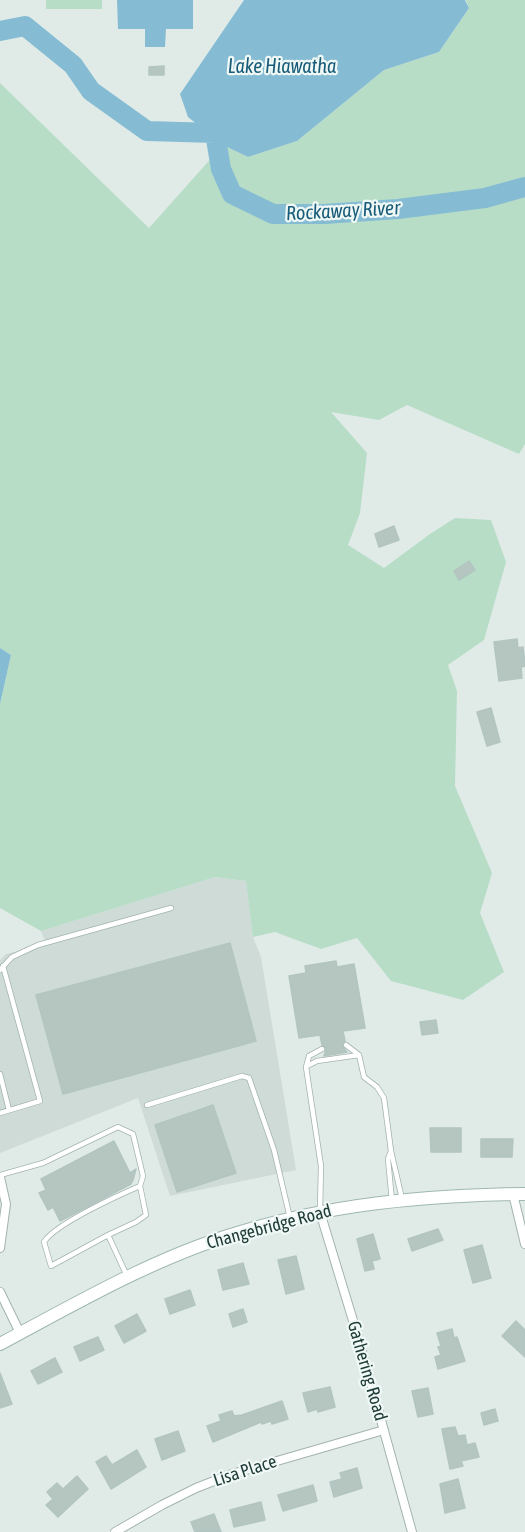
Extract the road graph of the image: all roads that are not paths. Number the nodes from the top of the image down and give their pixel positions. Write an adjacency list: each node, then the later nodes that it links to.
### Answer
1 (171, 908): 2 (lane)
2 (1, 968): 9 (lane)
3 (346, 1045): 5 (lane)
4 (322, 1049): 6 (lane)
5 (359, 1056): 6 (lane); 11 (lane)
6 (306, 1066): 16 (lane)
7 (0, 1074): 9 (lane)
8 (147, 1106): 17 (lane)
9 (9, 1110): 10 (lane)
10 (0, 1113)
11 (391, 1151): 15 (lane); 15 (lane)
12 (0, 1176): 13 (lane); 20 (street)
13 (140, 1186): 18 (lane); 18 (lane)
14 (519, 1194): 15 (main road, Changebridge Road); 19 (street)
15 (397, 1200): 16 (main road, Changebridge Road)
16 (320, 1212): 17 (main road, Changebridge Road); 25 (street, Gathering Road)
17 (290, 1218): 21 (main road, Changebridge Road)
18 (108, 1235): 21 (lane)
19 (525, 1245)
20 (0, 1248)
21 (128, 1278): 23 (main road, Changebridge Road)
22 (0, 1292): 23 (street)
23 (20, 1333): 24 (main road, Changebridge Road)
24 (0, 1344)
25 (384, 1430): 26 (street, Lisa Place); 27 (street, Gathering Road)
26 (115, 1532)
27 (412, 1532)

